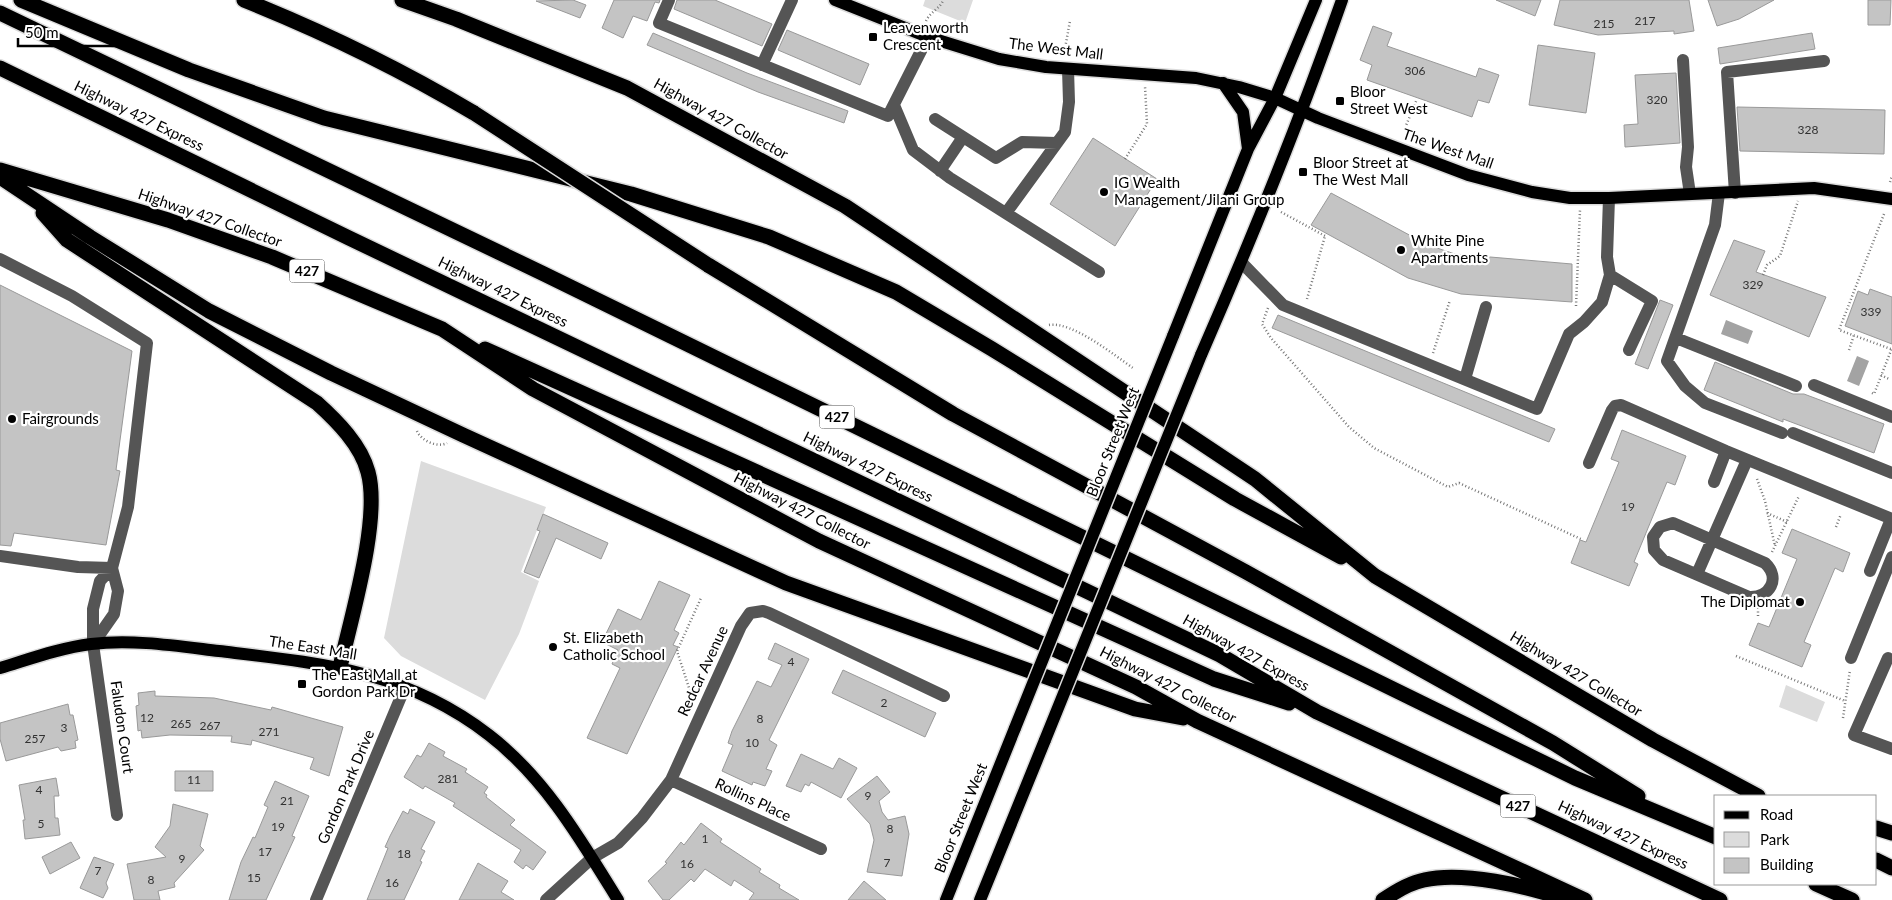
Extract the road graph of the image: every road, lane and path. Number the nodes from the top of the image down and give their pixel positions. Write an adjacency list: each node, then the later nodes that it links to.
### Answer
1 (21, 0): 95 (highway)
2 (244, 0): 114 (highway, bridge)
3 (402, 0): 12 (highway, Highway 427 Collector)
4 (427, 0): 12 (highway)
5 (669, 0): 17 (street)
6 (792, 0): 17 (street)
7 (835, 0): 14 (main road, The West Mall)
8 (943, 0): 14 (path)
9 (1316, 0): 22 (main road, Bloor Street West)
10 (1342, 0): 25 (main road)
11 (0, 12): 114 (highway, Highway 427 Express / 427)
12 (456, 19): 59 (highway, Highway 427 Collector)
13 (1070, 21): 19 (path)
14 (924, 35): 19 (main road, The West Mall); 24 (street)
15 (1683, 60): 40 (street)
16 (1824, 61): 38 (street)
17 (762, 66): 24 (street)
18 (0, 68): 107 (highway, Highway 427 Express / 427)
19 (1065, 69): 20 (main road, The West Mall); 29 (street)
20 (1145, 75): 21 (main road, The West Mall); 31 (path)
21 (1223, 83): 22 (main road, The West Mall); 30 (main road)
22 (1275, 98): 25 (main road, The West Mall); 30 (main road, Bloor Street West)
23 (1418, 99): 27 (path)
24 (891, 111): 33 (street)
25 (1303, 111): 42 (main road, The West Mall); 49 (main road)
26 (935, 119): 28 (street)
27 (1405, 128)
28 (963, 137): 29 (street); 33 (street)
29 (1057, 143): 46 (street)
30 (1248, 149): 126 (main road, Bloor Street West, bridge)
31 (1125, 159)
32 (0, 170): 58 (highway, Highway 427 Collector / 427)
33 (940, 171): 46 (street)
34 (1892, 176): 36 (path)
35 (0, 177): 41 (highway)
36 (1890, 182)
37 (1802, 189): 38 (main road, The West Mall); 44 (main road, The West Mall); 52 (path)
38 (1735, 192): 39 (main road, The West Mall)
39 (1719, 193): 40 (main road, The West Mall); 61 (street)
40 (1690, 194): 43 (main road, The West Mall)
41 (28, 197): 101 (highway); 109 (highway)
42 (1580, 198): 43 (main road, The West Mall); 55 (path)
43 (1609, 198): 51 (street)
44 (1892, 199)
45 (1280, 212): 57 (path)
46 (1006, 213): 50 (street)
47 (1884, 214): 60 (path)
48 (0, 259): 92 (street)
49 (1242, 263): 53 (street); 127 (main road, bridge)
50 (1099, 272)
51 (1610, 275): 63 (street); 68 (street)
52 (1763, 275)
53 (1268, 289): 57 (street); 87 (path)
54 (1450, 300): 65 (path)
55 (1576, 306)
56 (1486, 308): 68 (street)
57 (1302, 314): 65 (street)
58 (442, 329): 107 (highway); 109 (highway, Highway 427 Collector / 427)
59 (1034, 332): 66 (path); 95 (highway, Highway 427 Collector)
60 (1854, 335): 62 (path); 64 (path)
61 (1676, 338): 71 (street); 78 (street)
62 (1892, 349): 67 (path)
63 (1629, 350)
64 (1849, 350)
65 (1429, 366): 68 (street)
66 (1133, 368)
67 (1881, 376): 69 (path); 72 (path)
68 (1465, 379)
69 (1889, 379)
70 (1814, 385): 73 (street)
71 (1796, 386)
72 (1869, 392)
73 (1892, 417)
74 (1726, 451): 75 (street); 76 (street); 79 (street)
75 (1747, 460): 83 (street); 86 (street)
76 (1589, 463)
77 (1755, 473): 82 (path)
78 (1892, 473)
79 (1714, 482)
80 (1800, 492): 84 (path)
81 (1843, 510): 85 (path)
82 (1767, 513): 84 (path); 88 (path)
83 (1891, 519): 93 (street)
84 (1787, 522): 88 (path)
85 (1836, 526)
86 (1712, 539): 91 (street); 94 (street); 94 (street)
87 (1583, 540)
88 (1775, 548): 91 (path)
89 (0, 556): 92 (street)
90 (1892, 558): 99 (street)
91 (1765, 563): 94 (street)
92 (112, 568): 97 (street, Faludon Court); 97 (street)
93 (1870, 571)
94 (1697, 574)
95 (1375, 576): 112 (highway, Highway 427 Collector)
96 (701, 598): 104 (path)
97 (93, 644): 101 (main road, The East Mall); 102 (main road, The East Mall); 113 (street, Faludon Court)
98 (1736, 656): 106 (path)
99 (1850, 658): 106 (path)
100 (1888, 658): 110 (street)
101 (340, 667): 103 (main road, The East Mall)
102 (0, 668)
103 (406, 686): 119 (main road, The East Mall); 123 (street, Gordon Park Drive)
104 (691, 694)
105 (944, 696): 111 (street, Redcar Avenue)
106 (1845, 701): 108 (path)
107 (1317, 712): 131 (highway, Highway 427 Express / 427)
108 (1843, 718)
109 (1197, 721): 130 (highway, Highway 427 Collector / 427)
110 (1892, 749)
111 (671, 780): 118 (street, Rollins Place); 119 (street, Redcar Avenue)
112 (1754, 794)
113 (117, 816)
114 (1676, 819): 117 (highway, Highway 427 Express / 427)
115 (1877, 828): 116 (highway)
116 (1892, 833)
117 (1714, 836)
118 (821, 849)
119 (592, 858): 124 (street, Redcar Avenue); 125 (main road, The East Mall)
120 (1877, 860): 121 (highway)
121 (1892, 868)
122 (1818, 885): 132 (highway)
123 (316, 900)
124 (546, 900)
125 (618, 900)
126 (946, 900)
127 (980, 900)
128 (1383, 900): 129 (highway)
129 (1568, 900)
130 (1585, 900)
131 (1720, 900)
132 (1852, 900)

